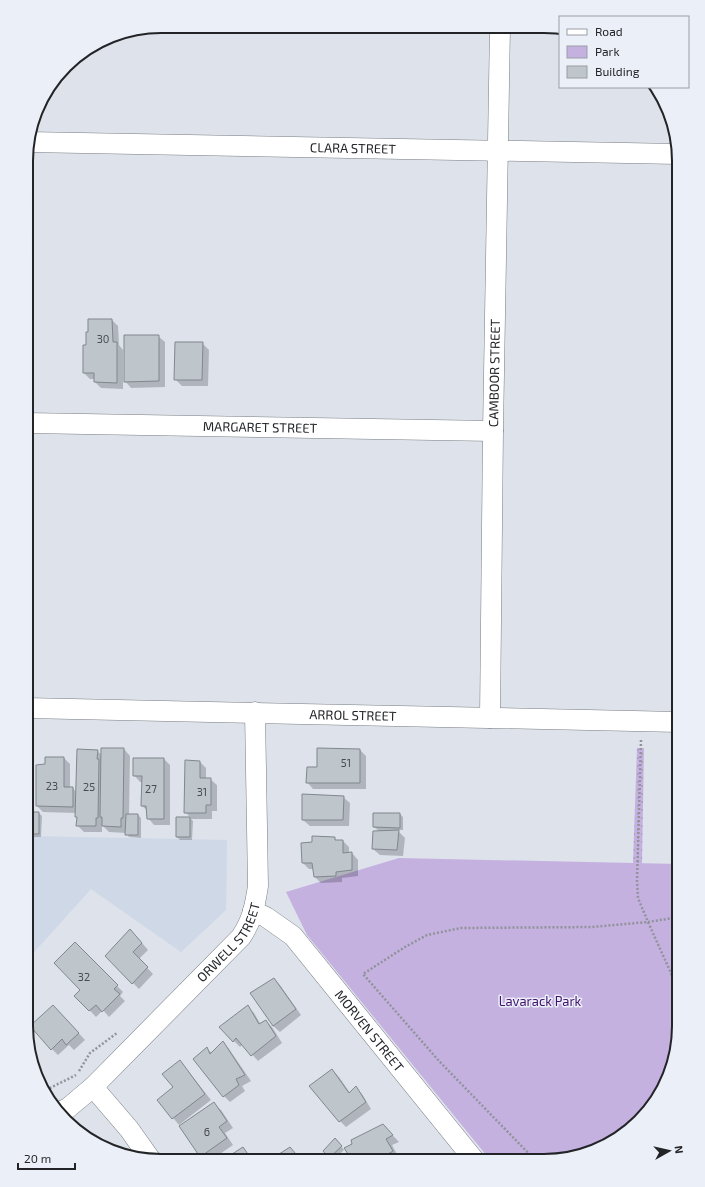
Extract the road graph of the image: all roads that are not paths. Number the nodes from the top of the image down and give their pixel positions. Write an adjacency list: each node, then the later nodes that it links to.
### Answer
1 (500, 33): 3 (street, CAMBOOR STREET)
2 (34, 142): 3 (street, CLARA STREET)
3 (498, 151): 4 (street, CLARA STREET); 6 (street, CAMBOOR STREET)
4 (672, 154)
5 (33, 423): 6 (street, MARGARET STREET)
6 (493, 431): 9 (street, CAMBOOR STREET)
7 (33, 708): 8 (street, ARROL STREET)
8 (255, 712): 9 (street, ARROL STREET); 11 (street, ORWELL STREET)
9 (490, 718): 10 (street, ARROL STREET)
10 (672, 722)
11 (254, 911): 12 (street, ORWELL STREET); 15 (street, MORVEN STREET)
12 (93, 1087): 13 (street, ORWELL STREET); 14 (street)
13 (64, 1110)
14 (146, 1153)
15 (469, 1154)

